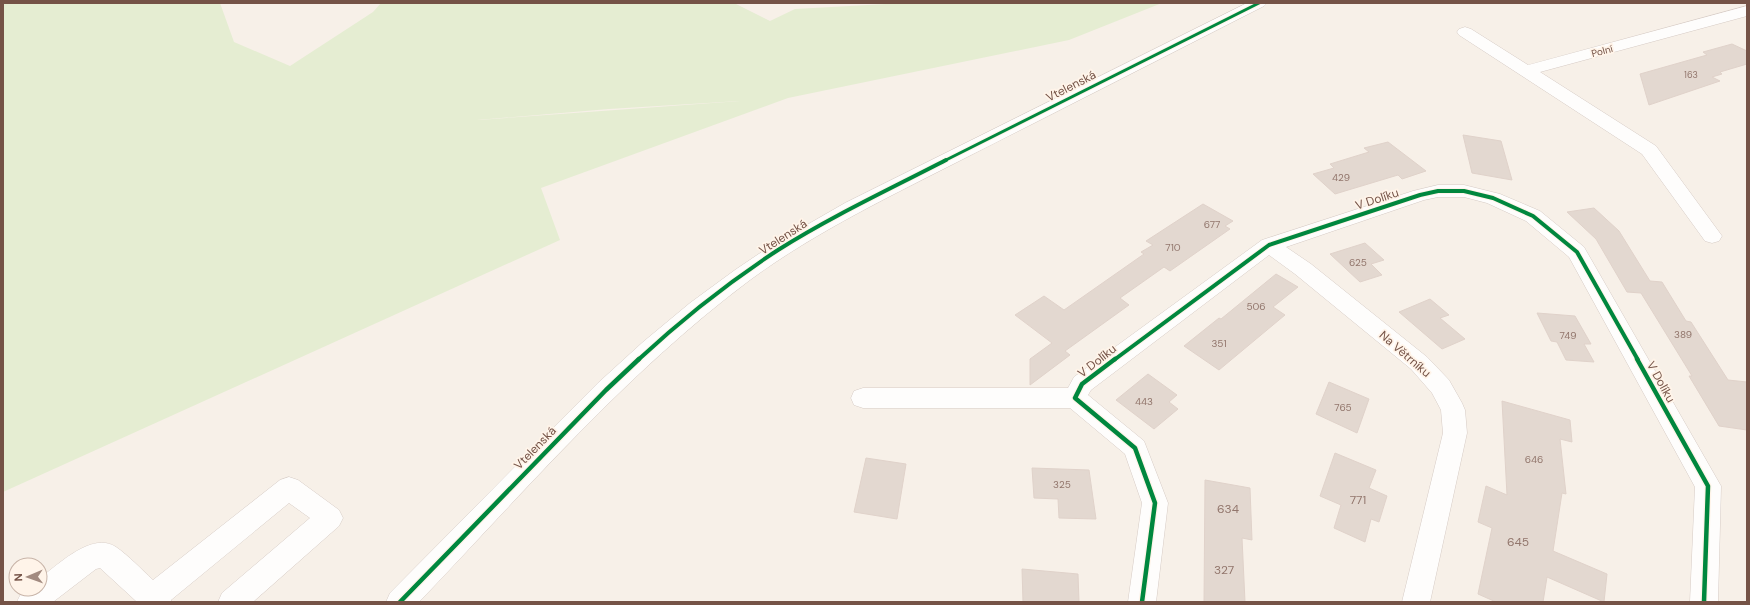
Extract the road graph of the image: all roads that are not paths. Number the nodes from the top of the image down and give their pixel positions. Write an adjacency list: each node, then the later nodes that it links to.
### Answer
1 (1259, 3): 12 (street, Vtelenská)
2 (1747, 11): 4 (street, Polní)
3 (1465, 32): 4 (street)
4 (1526, 71): 5 (street)
5 (1712, 236)
6 (1269, 245): 8 (street, V Dolíku); 14 (street, Na Větrníku); 15 (street, V Dolíku)
7 (862, 398): 8 (street)
8 (1075, 398): 13 (street)
9 (154, 600): 10 (street); 11 (street)
10 (31, 602)
11 (232, 602)
12 (400, 602)
13 (1142, 602)
14 (1416, 602)
15 (1704, 602)

